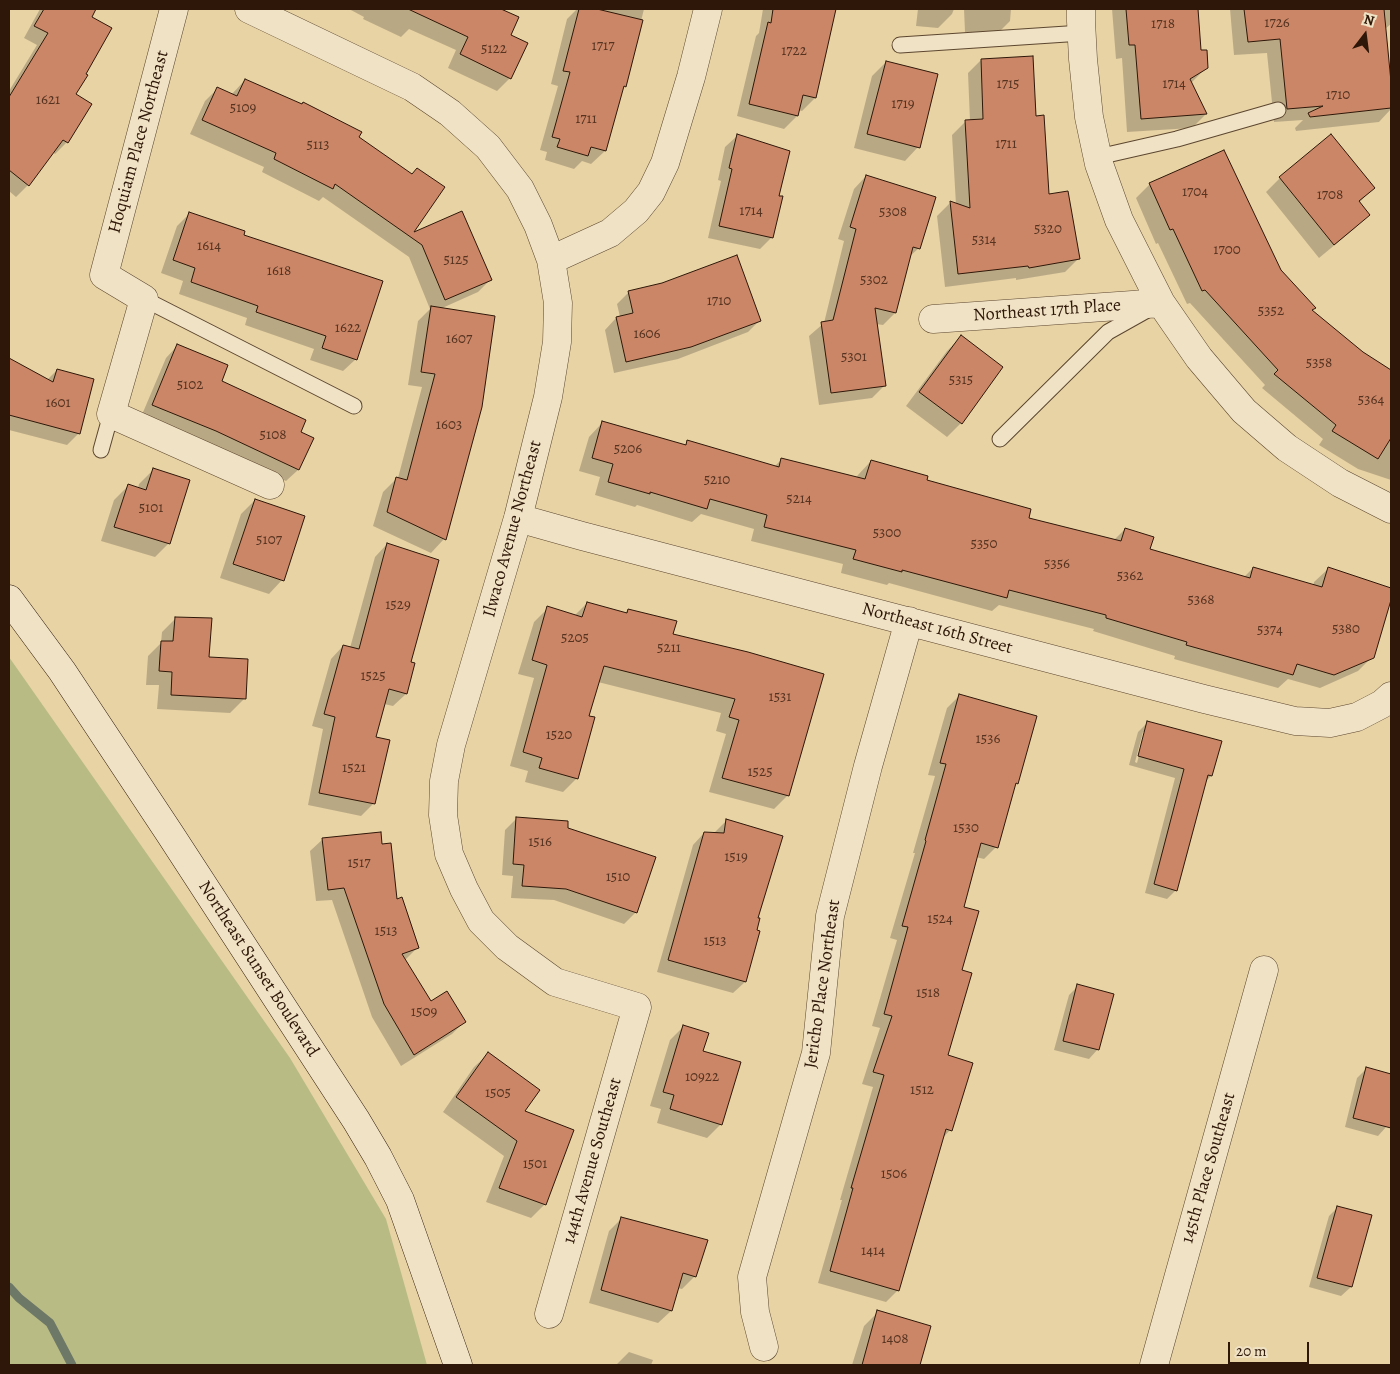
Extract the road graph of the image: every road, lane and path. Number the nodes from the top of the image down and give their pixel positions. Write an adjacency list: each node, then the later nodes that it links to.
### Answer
1 (174, 9): 9 (street, Hoquiam Place Northeast)
2 (249, 9): 8 (street, Ilwaco Avenue Northeast)
3 (708, 9): 8 (street)
4 (1081, 21): 5 (lane); 7 (street)
5 (900, 45)
6 (1278, 110): 7 (lane)
7 (1098, 158): 10 (street)
8 (552, 260): 18 (street, Ilwaco Avenue Northeast)
9 (144, 299): 12 (lane); 13 (street)
10 (1161, 303): 11 (street, Northeast 17th Place); 14 (lane); 17 (street)
11 (933, 319)
12 (354, 406)
13 (111, 414): 15 (lane); 16 (street)
14 (1000, 439)
15 (101, 450)
16 (270, 486)
17 (1391, 509)
18 (518, 518): 20 (street, Northeast 16th Street); 23 (street, Ilwaco Avenue Northeast)
19 (9, 599): 26 (street, Northeast Sunset Boulevard)
20 (909, 622): 21 (street, Northeast 16th Street); 25 (street, Jericho Place Northeast)
21 (1391, 696)
22 (1264, 970): 27 (street, 145th Place Southeast)
23 (637, 1007): 24 (street, 144th Avenue Southeast)
24 (549, 1314)
25 (764, 1347)
26 (458, 1365)
27 (1154, 1365)

